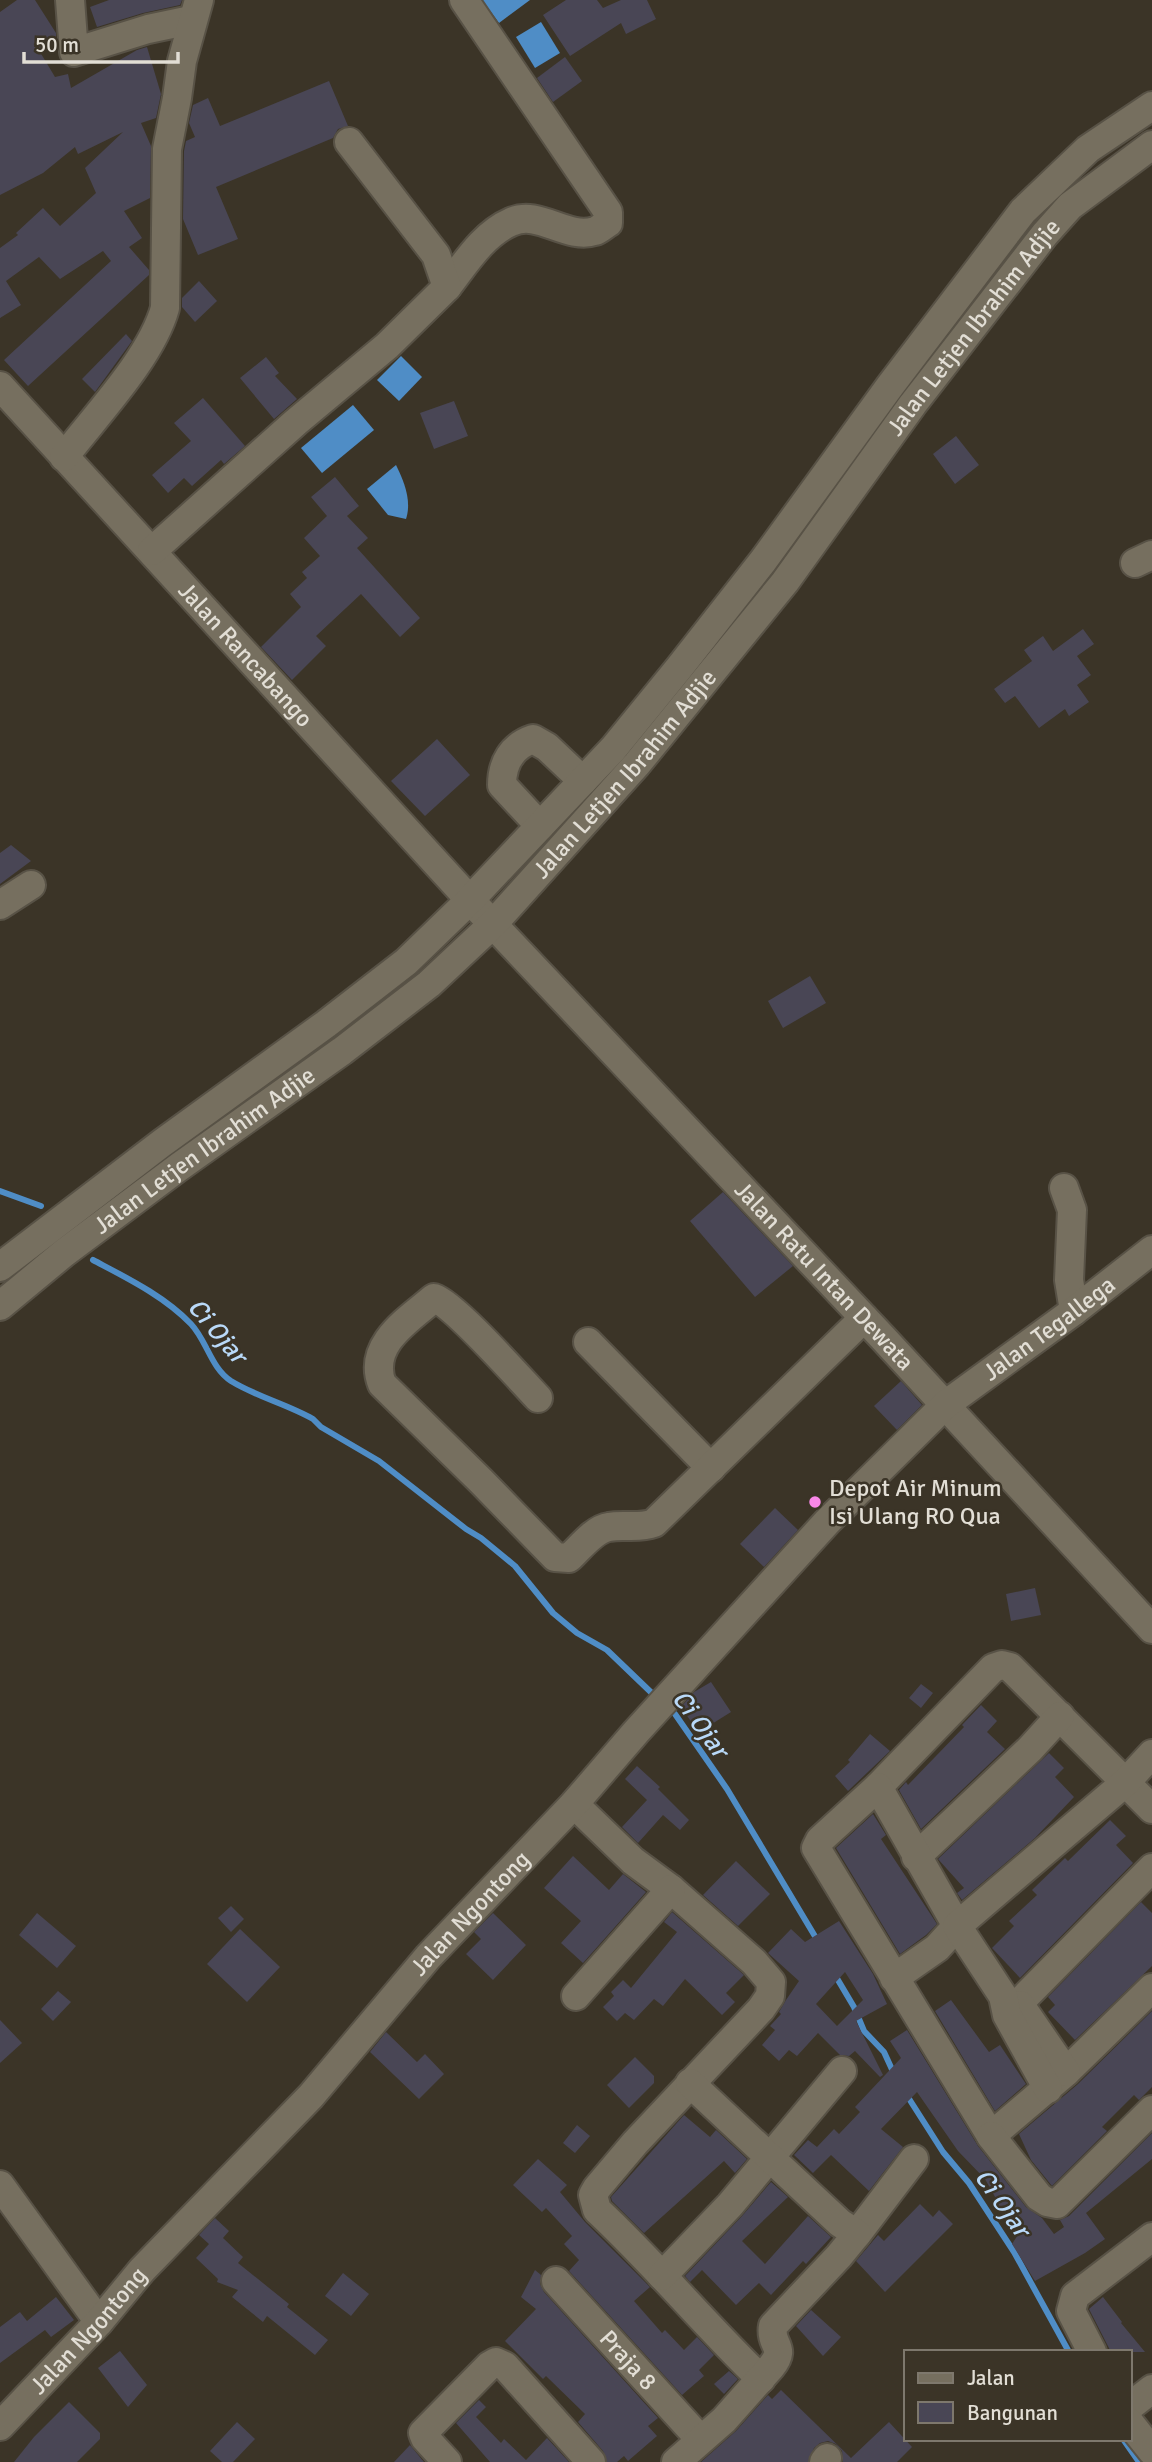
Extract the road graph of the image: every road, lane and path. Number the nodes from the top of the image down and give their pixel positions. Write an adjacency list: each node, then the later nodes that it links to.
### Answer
1 (71, 0): 3 (street)
2 (464, 0): 7 (street)
3 (195, 10): 9 (street)
4 (1152, 106): 11 (street, Jalan Letjen Ibrahim Adjie)
5 (349, 142): 7 (street)
6 (1152, 145): 12 (street, Jalan Letjen Ibrahim Adjie)
7 (447, 287): 10 (street)
8 (0, 386): 9 (street, Jalan Rancabango)
9 (64, 457): 10 (street, Jalan Rancabango)
10 (152, 551): 16 (street, Jalan Rancabango)
11 (763, 561): 12 (street); 13 (street, Jalan Letjen Ibrahim Adjie)
12 (785, 582): 18 (street, Jalan Letjen Ibrahim Adjie)
13 (583, 781): 14 (street, Jalan Letjen Ibrahim Adjie); 14 (street)
14 (540, 826): 16 (street, Jalan Letjen Ibrahim Adjie)
15 (31, 885): 17 (street)
16 (470, 900): 18 (street, Jalan Rancabango); 21 (street, Jalan Letjen Ibrahim Adjie)
17 (0, 905)
18 (493, 924): 22 (street, Jalan Letjen Ibrahim Adjie); 24 (street, Jalan Ratu Intan Dewata)
19 (1064, 1188): 23 (street)
20 (1152, 1250): 23 (street, Jalan Tegallega)
21 (0, 1267)
22 (0, 1307)
23 (1074, 1311): 27 (street, Jalan Tegallega)
24 (864, 1318): 27 (street, Jalan Ratu Intan Dewata); 28 (street)
25 (588, 1342): 28 (street)
26 (538, 1398): 28 (street)
27 (945, 1405): 29 (street, Jalan Ratu Intan Dewata); 34 (street, Jalan Ngontong)
28 (711, 1468)
29 (1152, 1629)
30 (1060, 1716): 32 (street); 33 (street); 36 (street)
31 (1152, 1754): 32 (street)
32 (1127, 1781): 35 (street); 39 (street)
33 (878, 1787): 36 (street); 40 (street)
34 (574, 1804): 38 (street); 56 (street, Jalan Ngontong)
35 (1152, 1809)
36 (916, 1857): 39 (street)
37 (1152, 1868): 43 (street)
38 (671, 1889): 42 (street); 46 (street)
39 (957, 1926): 40 (street); 43 (street)
40 (894, 1978): 48 (street)
41 (1152, 1988): 45 (street)
42 (576, 1996)
43 (1011, 1999): 45 (street)
44 (842, 2071): 49 (street)
45 (1057, 2081): 48 (street)
46 (690, 2083): 49 (street); 54 (street)
47 (1152, 2110): 48 (street)
48 (991, 2136)
49 (771, 2158): 52 (street); 54 (street)
50 (914, 2159): 52 (street)
51 (0, 2185): 56 (street)
52 (857, 2234): 58 (street)
53 (1152, 2237): 57 (street)
54 (662, 2276): 58 (street)
55 (556, 2281): 63 (street, Praja 8)
56 (99, 2322): 62 (street, Jalan Ngontong)
57 (1091, 2350)
58 (761, 2379): 63 (street)
59 (1152, 2389): 60 (street)
60 (1131, 2405)
61 (1131, 2425): 64 (street)
62 (0, 2426)
63 (699, 2440): 67 (street)
64 (1152, 2451)
65 (447, 2462): 66 (street)
66 (591, 2462)
67 (676, 2462)

